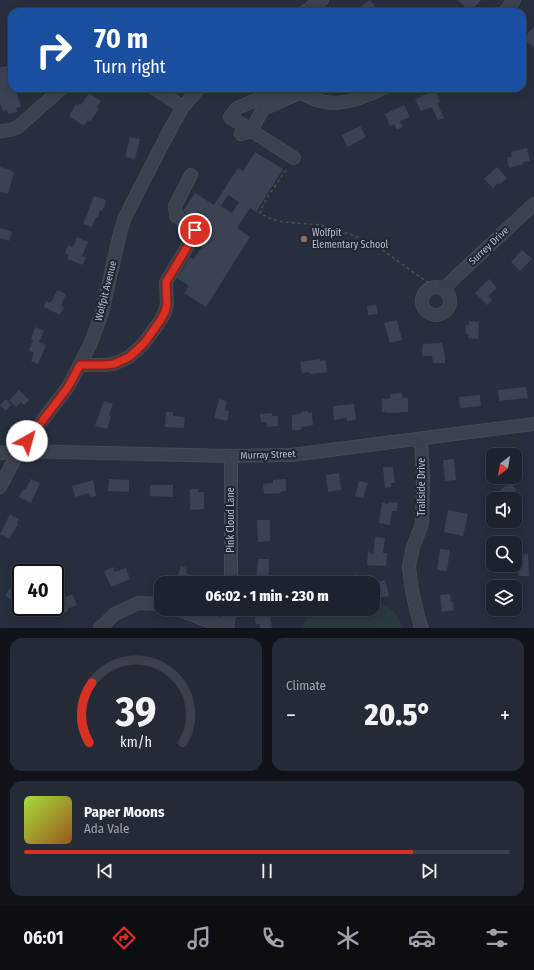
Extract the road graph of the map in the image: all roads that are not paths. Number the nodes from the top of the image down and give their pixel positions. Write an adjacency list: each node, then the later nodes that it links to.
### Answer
1 (322, 0): 2 (street)
2 (310, 8)
3 (57, 92): 11 (street)
4 (160, 92): 10 (street)
5 (191, 92): 10 (street, Wolfpit Avenue)
6 (277, 92): 12 (street)
7 (297, 92): 12 (street)
8 (301, 92): 9 (street)
9 (375, 92)
10 (183, 107): 17 (street, Wolfpit Avenue)
11 (0, 131)
12 (246, 133): 13 (street)
13 (294, 158)
14 (191, 175): 17 (street)
15 (534, 204): 16 (street, Surrey Drive)
16 (438, 288)
17 (80, 365): 20 (street, Wolfpit Avenue)
18 (534, 424): 19 (street, Murray Street)
19 (421, 439): 22 (street, Murray Street); 30 (street, Trailside Drive)
20 (19, 451): 21 (street, Murray Street); 22 (street, Murray Street); 23 (street, Wolfpit Avenue)
21 (0, 453)
22 (231, 456): 24 (street, Pink Cloud Lane)
23 (0, 487)
24 (230, 576)
25 (154, 603): 28 (street)
26 (195, 616): 29 (street)
27 (229, 616): 29 (street)
28 (100, 628)
29 (227, 628)
30 (422, 628)

